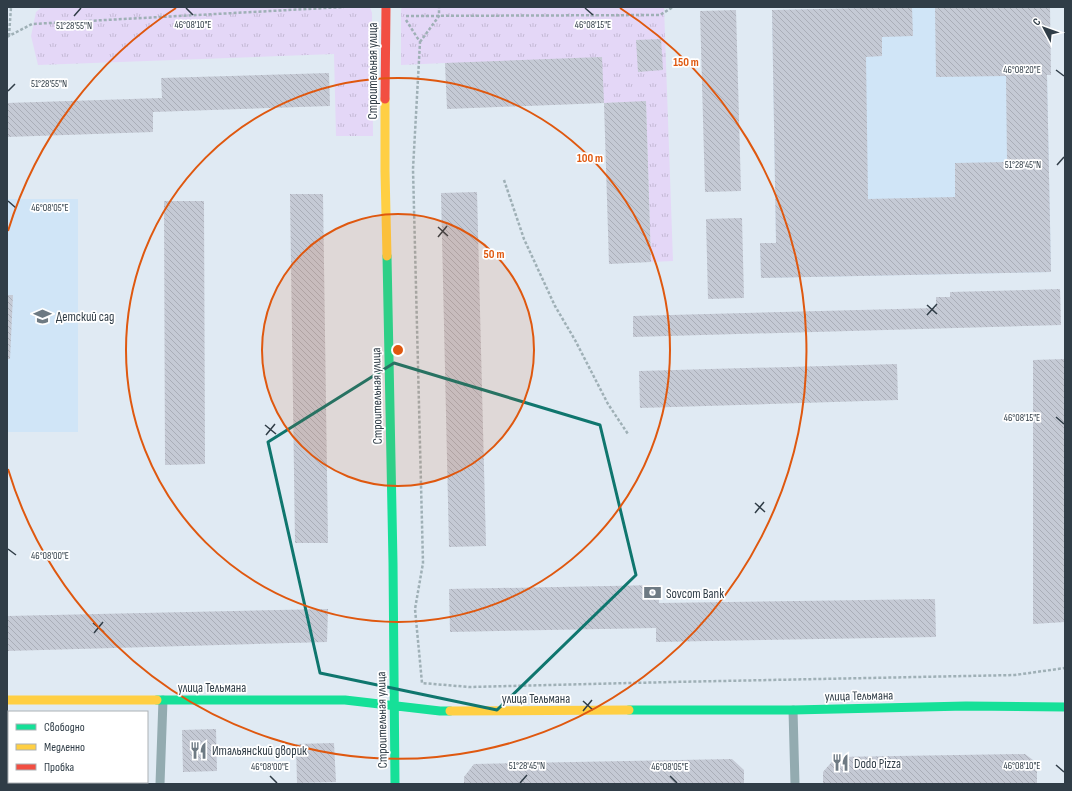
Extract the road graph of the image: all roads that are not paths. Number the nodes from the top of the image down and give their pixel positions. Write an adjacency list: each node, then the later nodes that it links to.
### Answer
1 (386, 7): 4 (street, Строительная улица)
2 (7, 700): 3 (street, улица Тельмана)
3 (163, 700): 4 (street, улица Тельмана); 7 (lane)
4 (394, 705): 6 (street, улица Тельмана); 8 (street, Строительная улица)
5 (1065, 707): 6 (street, улица Тельмана)
6 (793, 710): 9 (lane)
7 (160, 784)
8 (395, 784)
9 (795, 784)

